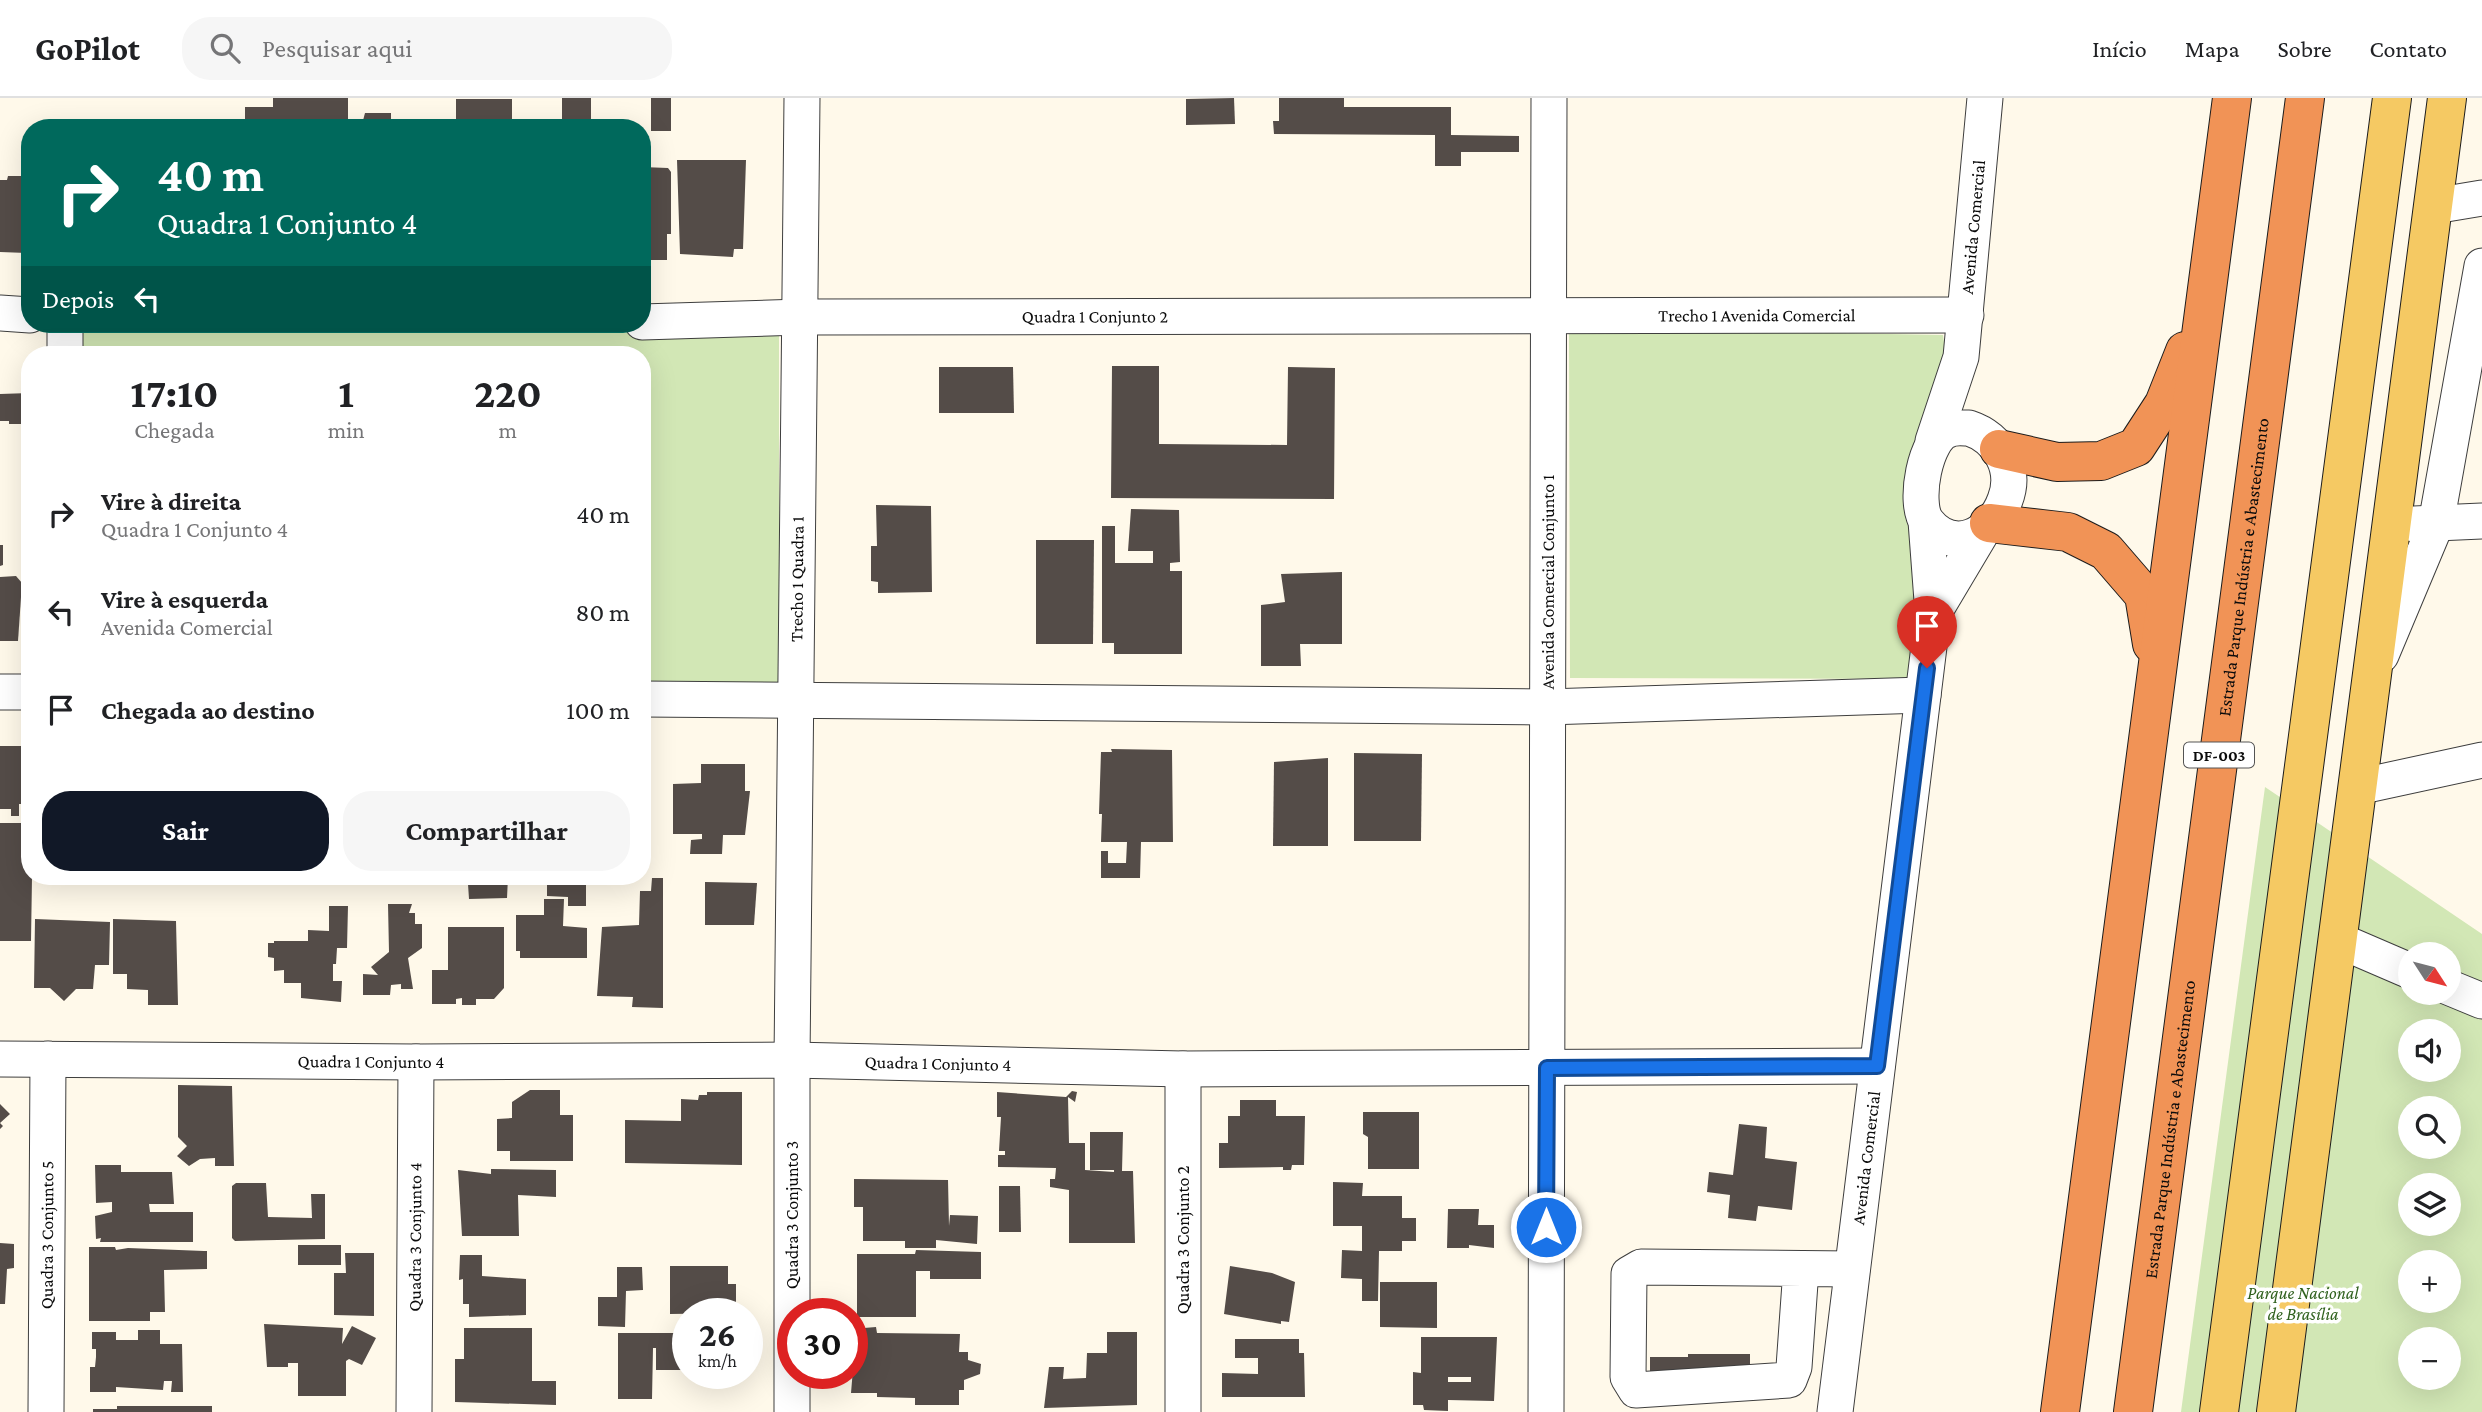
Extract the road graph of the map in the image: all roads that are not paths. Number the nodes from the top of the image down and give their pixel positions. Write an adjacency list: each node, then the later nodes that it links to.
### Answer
1 (802, 98): 15 (street, Trecho 1 Quadra 1)
2 (1549, 98): 16 (street, Avenida Comercial Conjunto 1)
3 (1985, 98): 14 (street, Avenida Comercial)
4 (2232, 98): 11 (highway)
5 (2305, 98): 57 (highway, Estrada Parque Indústria e Abastecimento / DF-003)
6 (2392, 98): 58 (main road)
7 (2447, 98): 9 (main road)
8 (2482, 198): 9 (street)
9 (2434, 206): 24 (main road)
10 (2482, 266): 23 (street)
11 (2207, 294): 20 (highway); 27 (highway)
12 (0, 313): 13 (street)
13 (21, 314)
14 (1966, 315): 16 (street, Trecho 1 Avenida Comercial); 18 (street, Avenida Comercial)
15 (801, 317): 16 (street, Quadra 1 Conjunto 2); 17 (street, Quadra 1 Conjunto 2); 33 (street, Trecho 1 Quadra 1)
16 (1548, 317): 34 (street, Avenida Comercial Conjunto 1)
17 (651, 322)
18 (1961, 357): 19 (street, Avenida Comercial); 20 (street, Avenida Comercial)
19 (1933, 441): 20 (street); 21 (street)
20 (1992, 441): 25 (street)
21 (1926, 521): 25 (street); 26 (street, Avenida Comercial)
22 (2482, 521): 23 (street)
23 (2437, 524): 24 (street); 28 (street)
24 (2393, 525): 28 (main road)
25 (1984, 529): 26 (street, Avenida Comercial); 27 (highway)
26 (1933, 614): 31 (street, Avenida Comercial)
27 (2157, 671): 56 (highway)
28 (2373, 675): 36 (main road)
29 (0, 692): 30 (street)
30 (21, 692)
31 (1923, 695): 34 (street); 45 (street, Avenida Comercial)
32 (651, 699): 33 (street)
33 (796, 701): 34 (street); 43 (street, Trecho 1 Quadra 1)
34 (1547, 707): 46 (street, Avenida Comercial Conjunto 1)
35 (2482, 760): 36 (street)
36 (2358, 787): 37 (main road)
37 (2338, 940): 38 (street); 59 (main road)
38 (2398, 966)
39 (2461, 992): 40 (street)
40 (2482, 1001)
41 (0, 1059): 42 (street, Quadra 1 Conjunto 4)
42 (48, 1059): 44 (street, Quadra 1 Conjunto 4); 50 (street, Quadra 3 Conjunto 5)
43 (792, 1060): 44 (street, Quadra 1 Conjunto 4); 47 (street, Quadra 1 Conjunto 4); 52 (street, Quadra 3 Conjunto 3)
44 (416, 1062): 51 (street, Quadra 3 Conjunto 4)
45 (1877, 1066): 46 (street, Quadra 1 Conjunto 4); 49 (street, Avenida Comercial)
46 (1547, 1068): 47 (street, Quadra 1 Conjunto 4); 54 (street, Avenida Comercial Conjunto 1)
47 (1184, 1069): 53 (street, Quadra 3 Conjunto 2)
48 (1801, 1269): 48 (street); 49 (street)
49 (1852, 1269): 55 (street, Avenida Comercial)
50 (46, 1412)
51 (414, 1412)
52 (792, 1412)
53 (1183, 1412)
54 (1546, 1412)
55 (1835, 1412)
56 (2060, 1412)
57 (2133, 1412)
58 (2219, 1412)
59 (2276, 1412)

